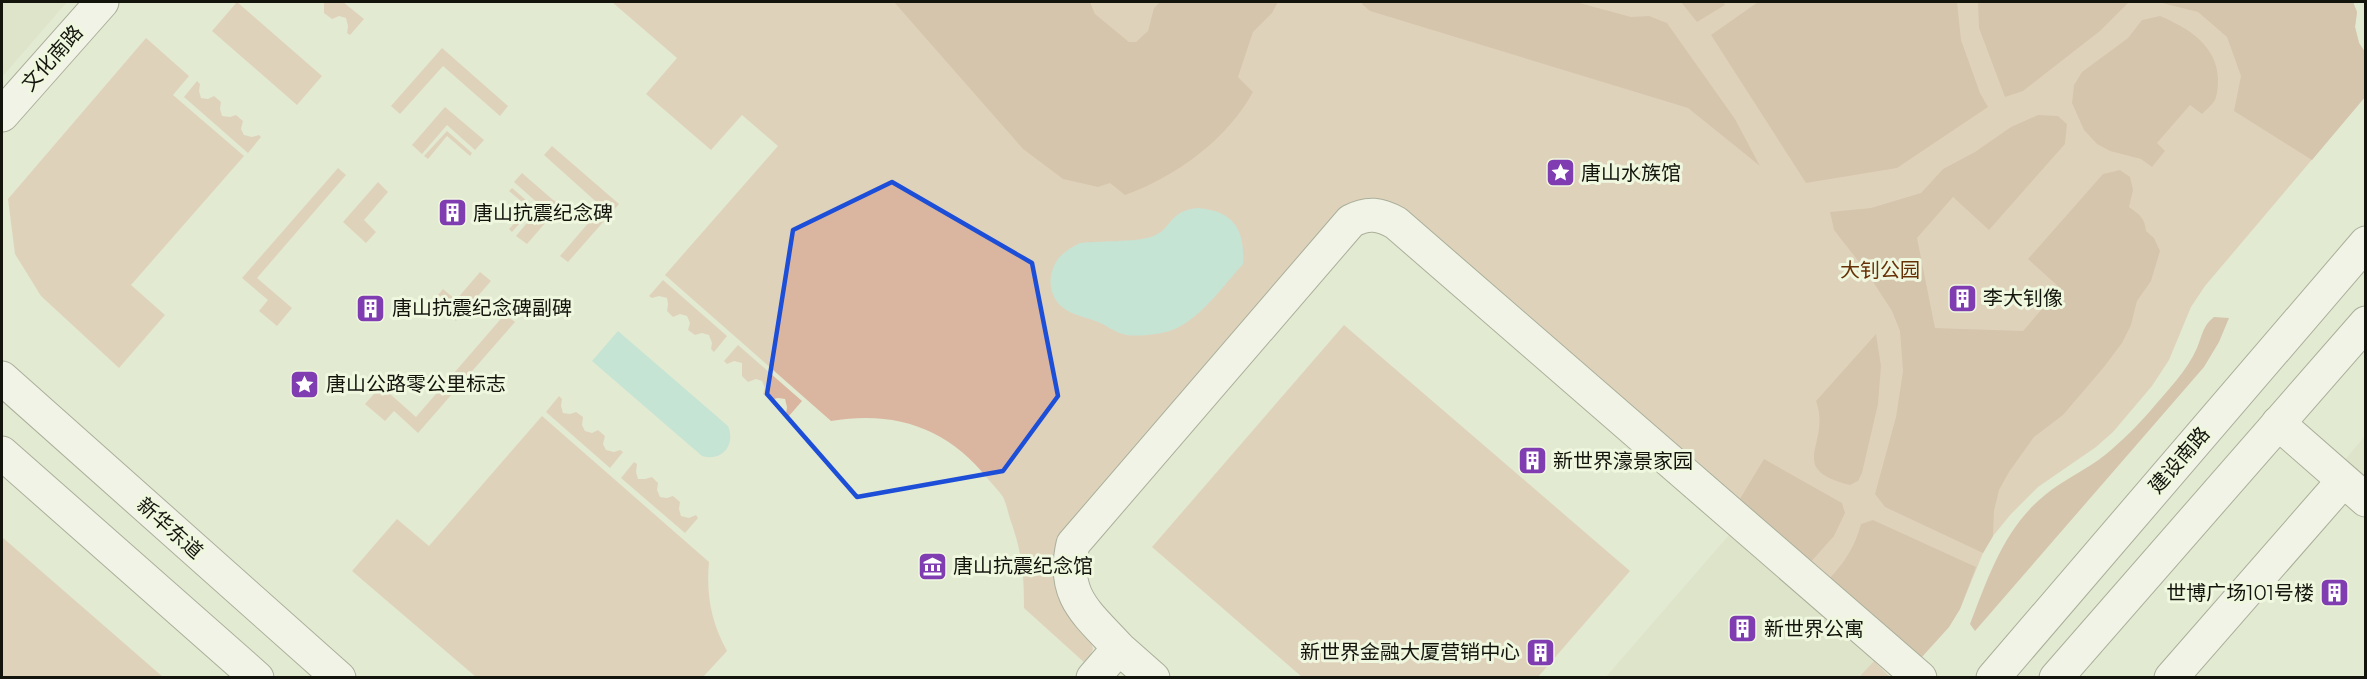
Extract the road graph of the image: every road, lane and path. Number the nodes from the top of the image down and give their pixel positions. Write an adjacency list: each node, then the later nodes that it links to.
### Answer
1 (102, 2): 2 (street, 文化南路)
2 (2, 115)
3 (2366, 243): 15 (street, 建设南路)
4 (2366, 322): 6 (street)
5 (2, 378): 11 (street, 新华东道)
6 (2278, 423): 8 (street); 16 (street)
7 (2, 453): 10 (street)
8 (2354, 490): 17 (street)
9 (1119, 648): 12 (street); 13 (street); 14 (street)
10 (257, 678)
11 (339, 678)
12 (1093, 678)
13 (1153, 678)
14 (1920, 678)
15 (1993, 678)
16 (2056, 678)
17 (2171, 678)

